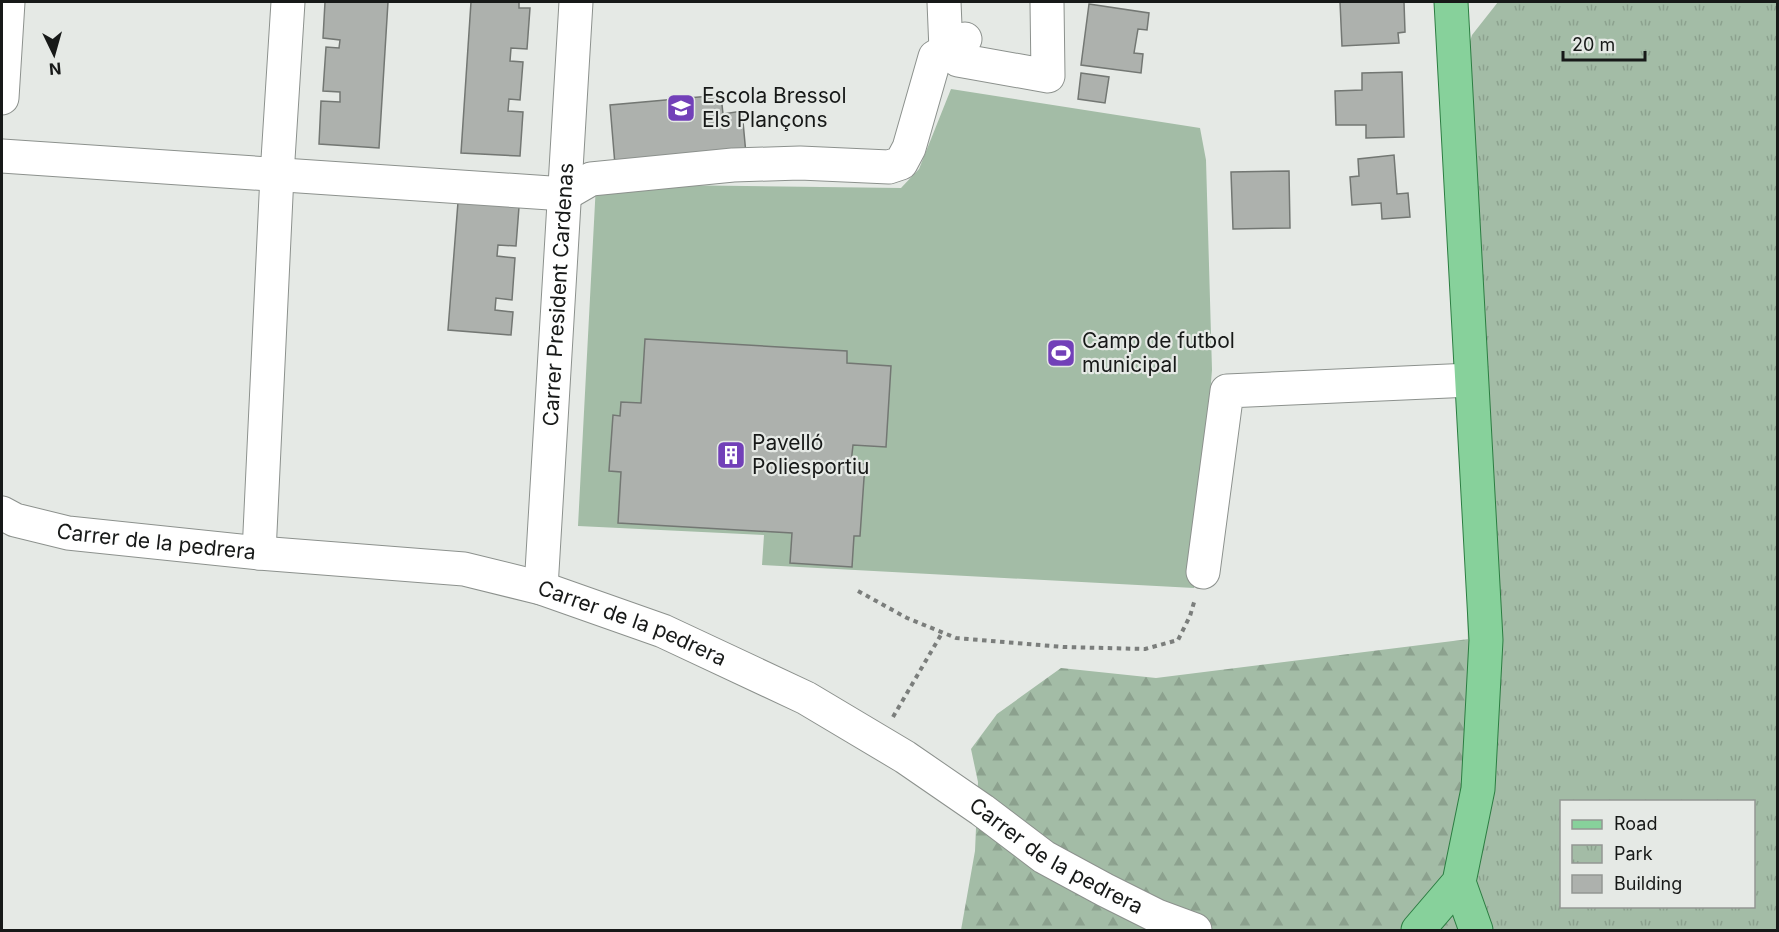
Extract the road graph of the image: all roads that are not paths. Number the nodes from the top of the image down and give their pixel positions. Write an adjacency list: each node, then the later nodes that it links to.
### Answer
1 (8, 2): 8 (street)
2 (288, 2): 10 (street)
3 (576, 2): 11 (street, Carrer President Cardenas)
4 (944, 2): 7 (street)
5 (1047, 2): 7 (street)
6 (1451, 2): 12 (main road)
7 (955, 44): 11 (street)
8 (2, 98)
9 (2, 156): 10 (street)
10 (277, 175): 11 (street); 14 (street)
11 (565, 194): 16 (street, Carrer President Cardenas)
12 (1471, 380): 15 (street); 17 (main road)
13 (2, 513): 14 (street, Carrer de la pedrera)
14 (259, 553): 16 (street, Carrer de la pedrera)
15 (1203, 572)
16 (541, 588): 18 (street, Carrer de la pedrera)
17 (1459, 882): 19 (main road); 21 (main road)
18 (1195, 930)
19 (1417, 930): 20 (main road)
20 (1459, 930)
21 (1476, 930)

